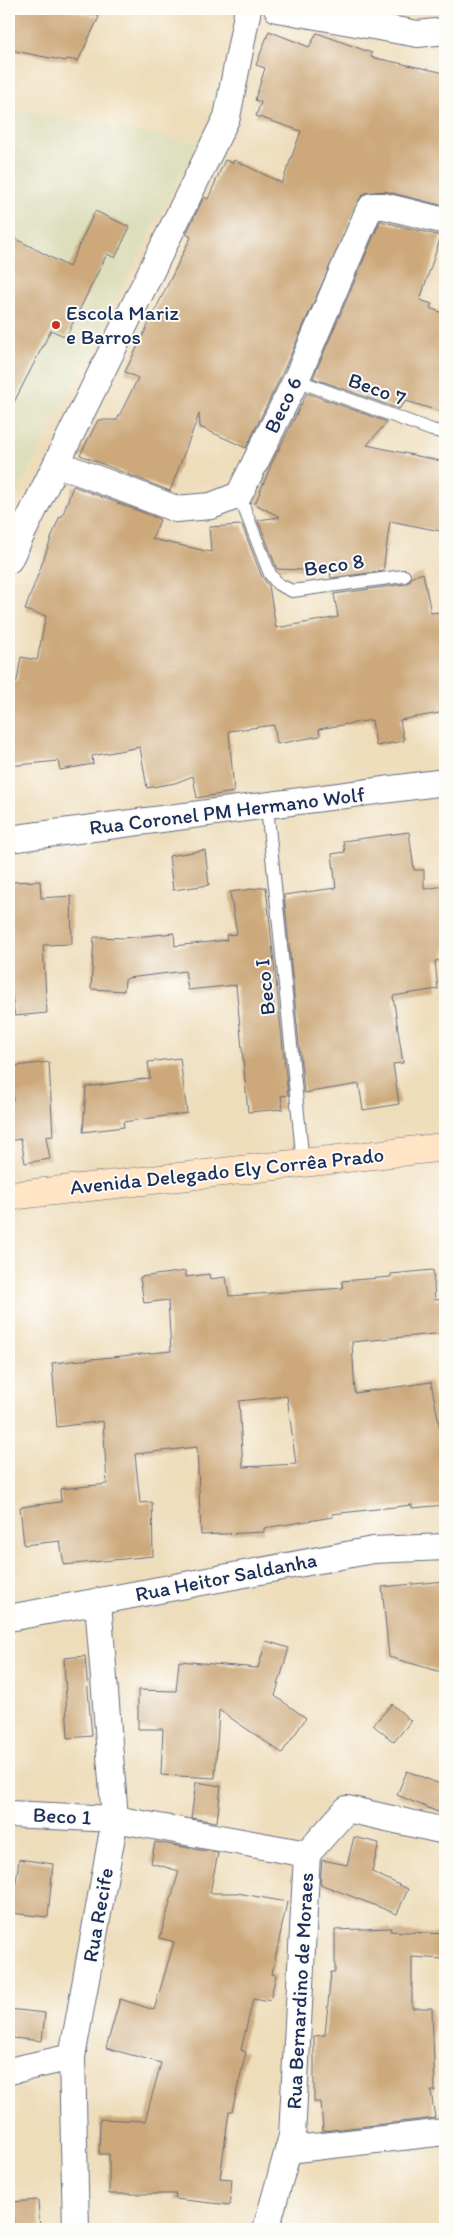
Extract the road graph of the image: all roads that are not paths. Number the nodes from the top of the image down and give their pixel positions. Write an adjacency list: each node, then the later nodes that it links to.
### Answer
1 (248, 9): 7 (street)
2 (278, 9): 3 (street)
3 (445, 31)
4 (445, 221): 5 (street, Beco 6)
5 (296, 380): 6 (lane, Beco 7); 8 (street, Beco 6)
6 (445, 433)
7 (58, 464): 8 (street); 9 (street)
8 (239, 496): 10 (lane, Beco 8)
9 (9, 560)
10 (404, 576)
11 (445, 782): 12 (street, Rua Coronel PM Hermano Wolf)
12 (267, 807): 13 (street, Rua Coronel PM Hermano Wolf); 15 (lane, Beco I)
13 (9, 839)
14 (445, 1147): 15 (main road, Avenida Delegado Ely Corrêa Prado)
15 (303, 1163): 16 (main road, Avenida Delegado Ely Corrêa Prado)
16 (9, 1196)
17 (445, 1547): 18 (street, Rua Heitor Saldanha)
18 (98, 1602): 19 (street, Rua Heitor Saldanha); 21 (street, Rua Recife)
19 (9, 1618)
20 (9, 1814): 21 (street, Beco 1)
21 (115, 1818): 23 (street, Rua Bernardino de Moraes); 24 (street, Rua Recife)
22 (445, 1831): 23 (street)
23 (307, 1854): 27 (street, Rua Bernardino de Moraes)
24 (72, 2057): 25 (street); 28 (street, Rua Recife)
25 (9, 2071)
26 (445, 2132): 27 (street)
27 (288, 2150): 29 (street, Rua Bernardino de Moraes)
28 (76, 2229)
29 (266, 2229)

